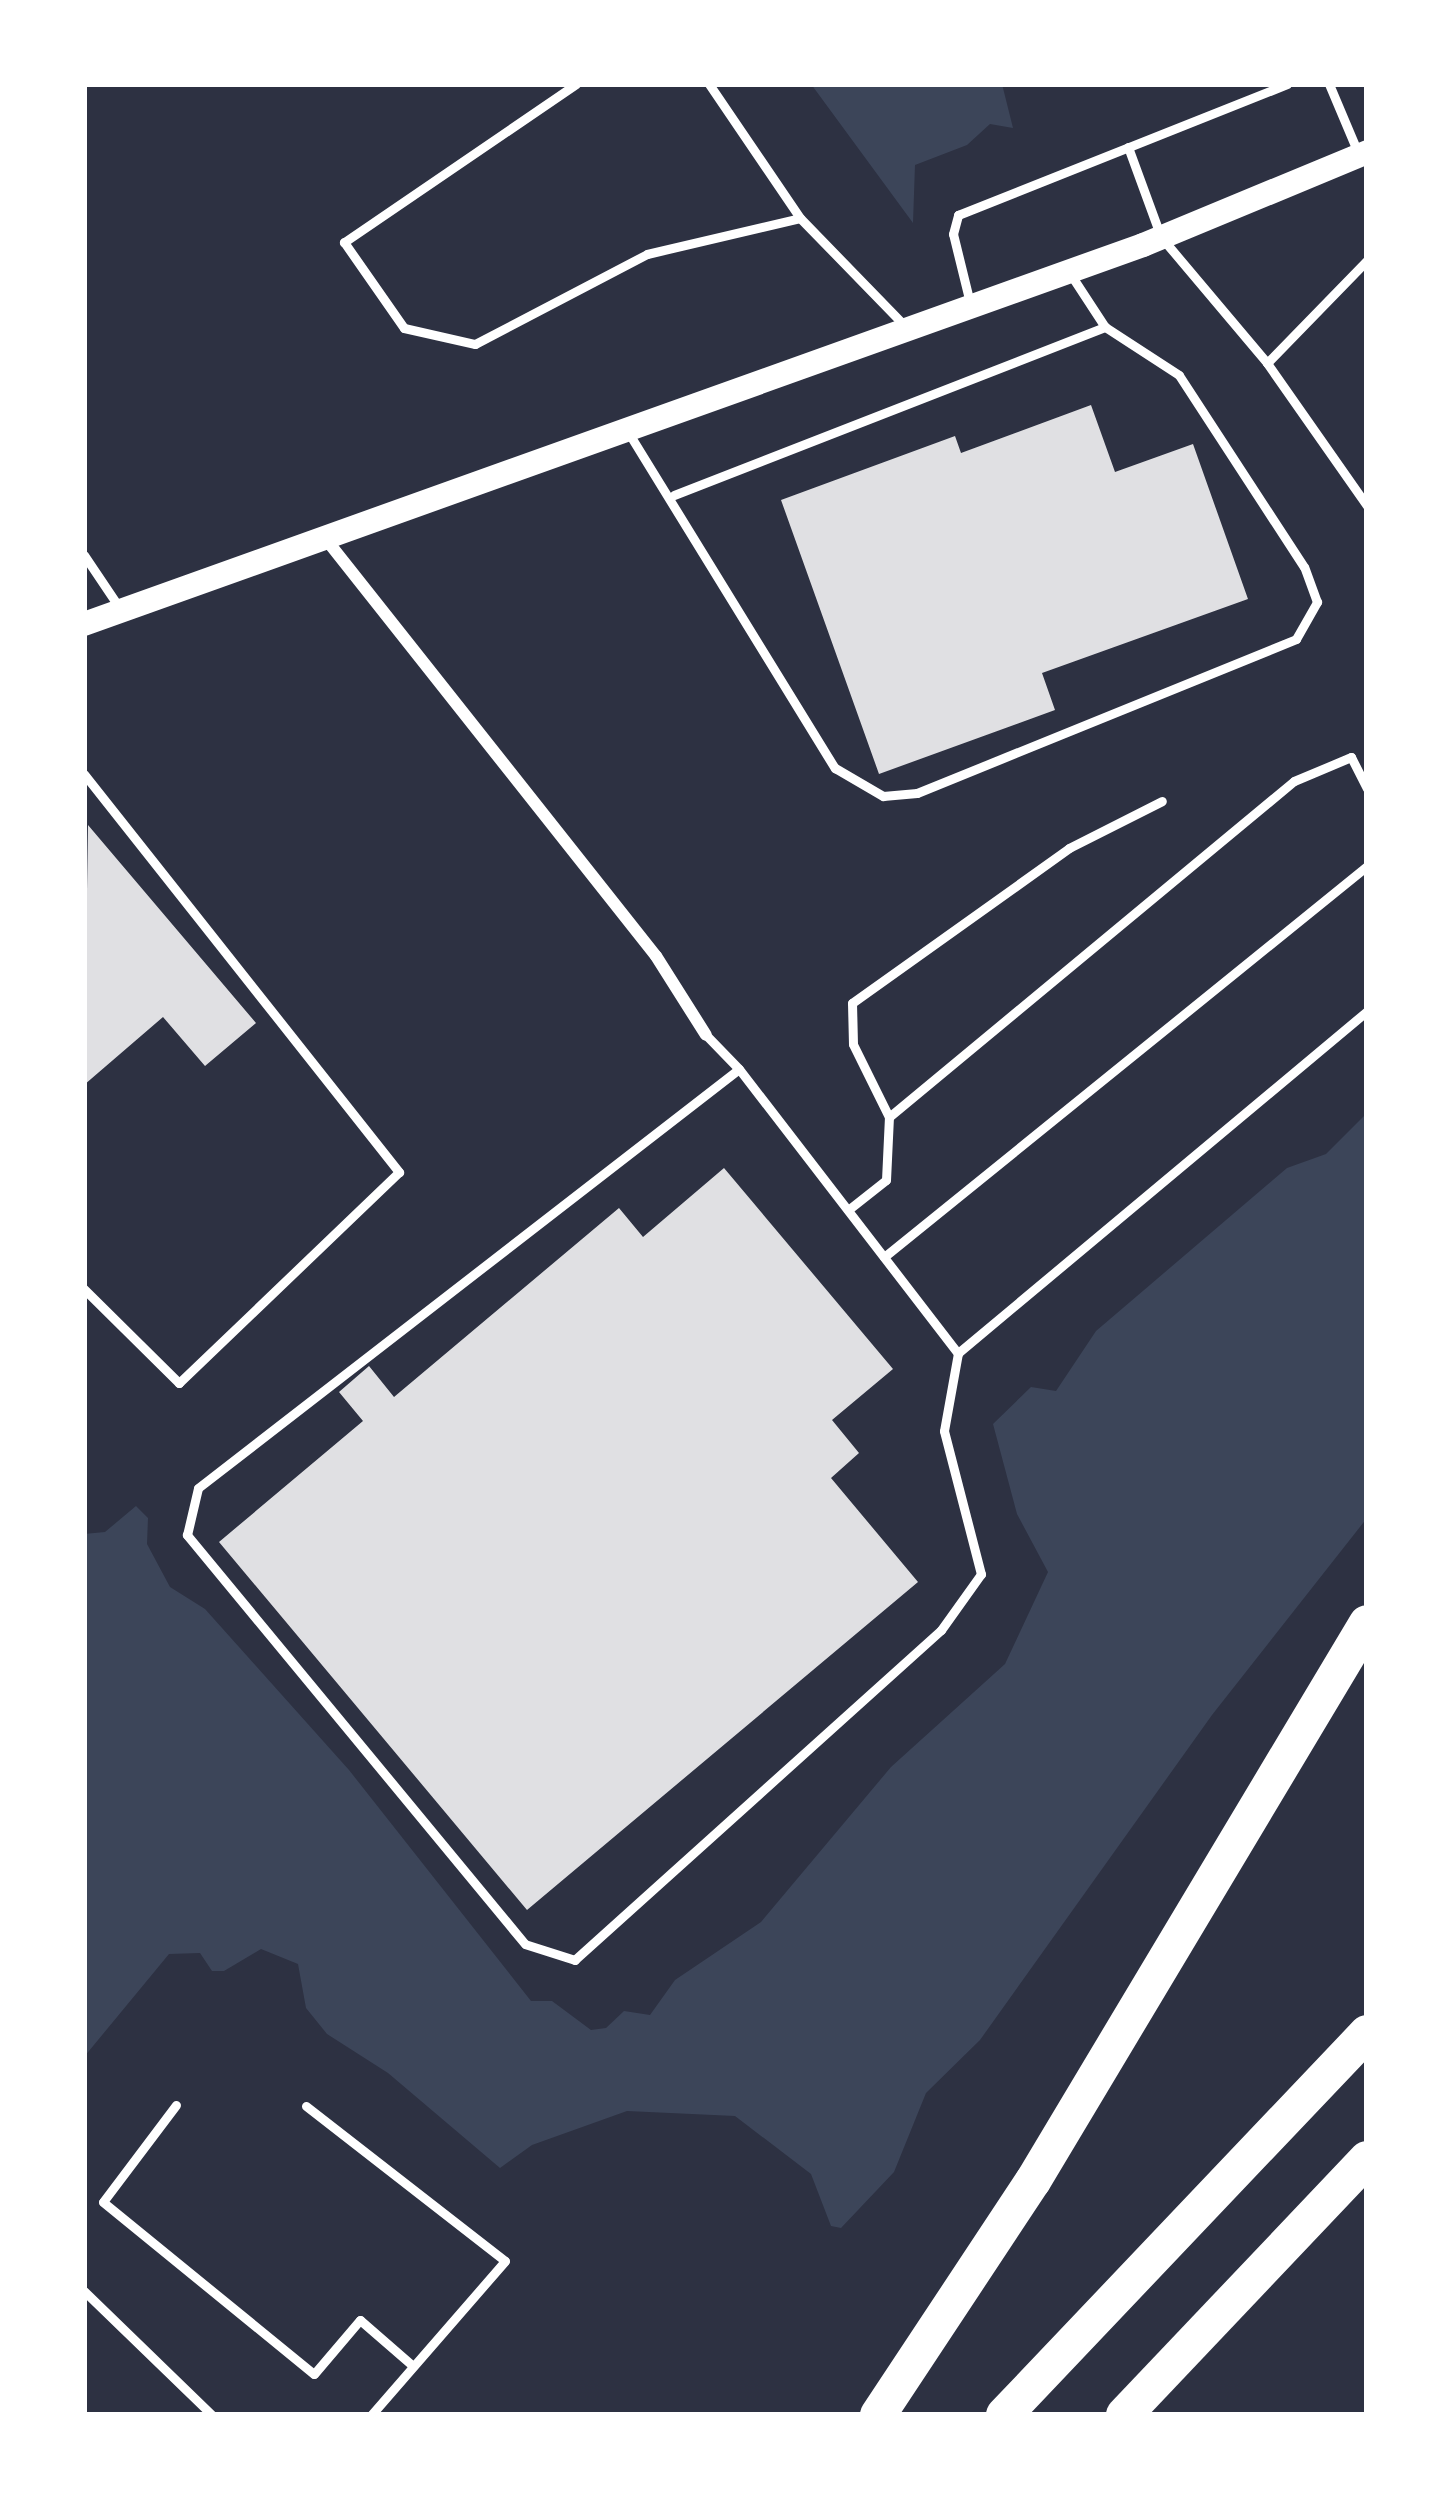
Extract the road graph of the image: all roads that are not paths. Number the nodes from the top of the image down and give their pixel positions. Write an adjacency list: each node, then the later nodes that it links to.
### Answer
1 (576, 84): 7 (lane)
2 (709, 84): 7 (lane)
3 (1287, 84): 5 (lane)
4 (1328, 84): 6 (lane)
5 (1128, 147): 8 (lane); 11 (lane)
6 (1363, 153): 8 (main road)
7 (800, 218): 13 (lane)
8 (1161, 237): 10 (main road); 14 (lane)
9 (1367, 260): 14 (lane)
10 (1069, 272): 11 (main road); 12 (lane)
11 (971, 307): 13 (main road)
12 (1105, 327): 16 (lane); 16 (lane)
13 (908, 329): 15 (main road)
14 (1267, 363): 17 (lane)
15 (625, 428): 16 (lane); 18 (main road)
16 (674, 496)
17 (1367, 506)
18 (324, 537): 20 (main road); 27 (street)
19 (84, 555): 20 (lane)
20 (121, 610): 21 (main road)
21 (84, 624)
22 (84, 774): 32 (lane)
23 (1367, 788): 29 (lane)
24 (1162, 801): 29 (lane)
25 (1367, 866): 31 (lane)
26 (1367, 1011): 33 (lane)
27 (706, 1034): 28 (lane)
28 (739, 1069): 30 (lane); 33 (lane)
29 (889, 1118): 30 (lane)
30 (848, 1210): 31 (lane)
31 (884, 1257): 33 (lane)
32 (84, 1289)
33 (958, 1353)
34 (1367, 1623): 43 (highway)
35 (1367, 2033): 44 (highway)
36 (176, 2105): 40 (lane)
37 (306, 2106): 40 (lane)
38 (1367, 2159): 45 (highway)
39 (84, 2291): 41 (lane)
40 (412, 2366): 42 (lane)
41 (212, 2415)
42 (371, 2415)
43 (878, 2415)
44 (1004, 2415)
45 (1124, 2415)

